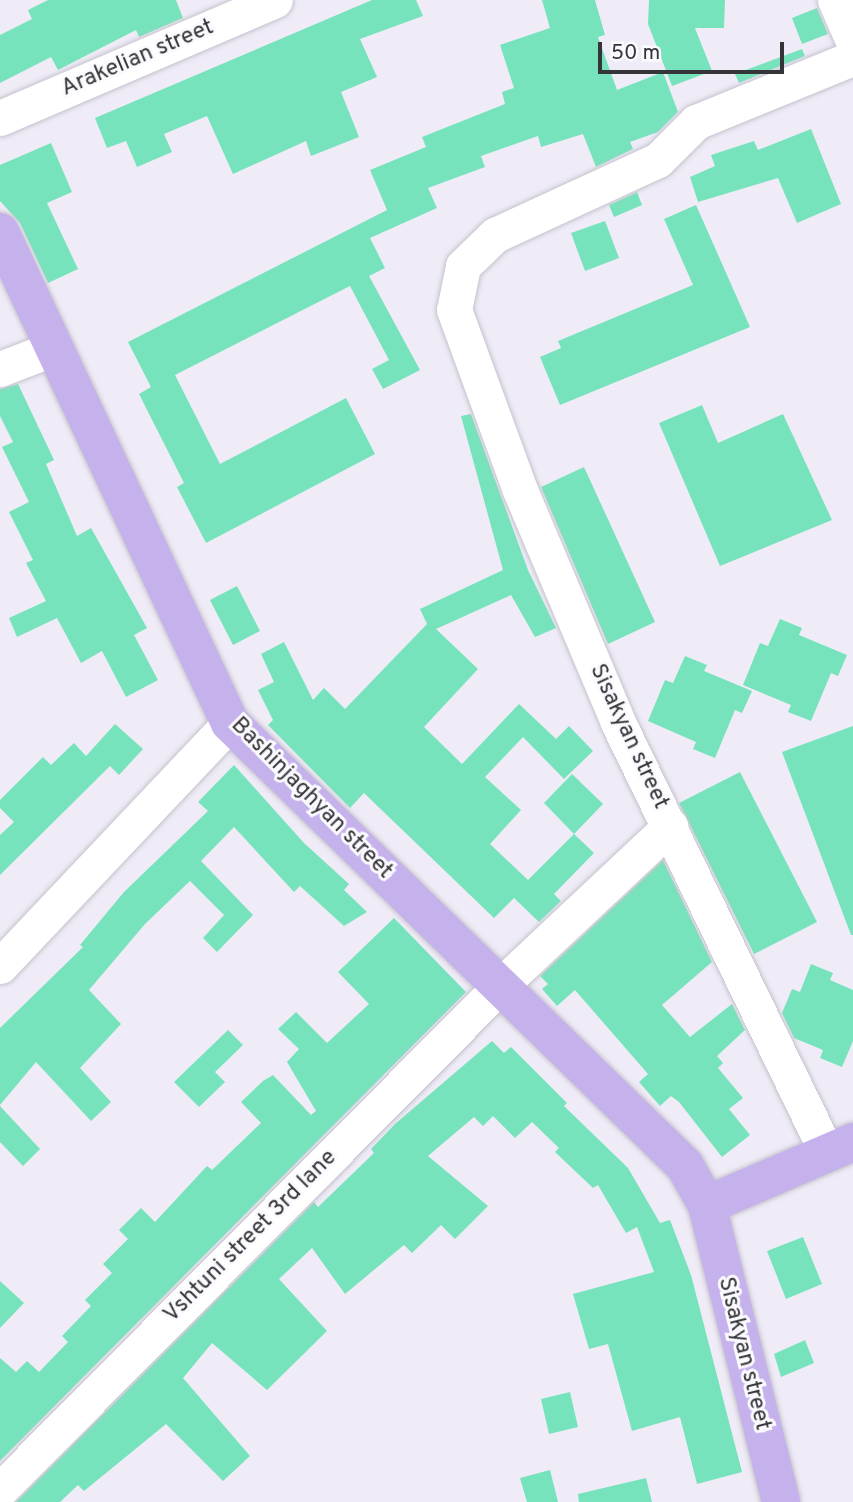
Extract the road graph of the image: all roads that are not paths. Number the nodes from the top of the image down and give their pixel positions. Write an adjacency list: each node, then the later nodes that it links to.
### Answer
1 (275, 0): 5 (street, Arakelian street)
2 (835, 0): 3 (street)
3 (853, 41)
4 (853, 58): 10 (street, Sisakyan street)
5 (0, 118)
6 (0, 232): 7 (main road, Bashinjaghyan street)
7 (52, 349): 8 (street); 9 (main road, Bashinjaghyan street)
8 (0, 369)
9 (230, 723): 11 (street); 12 (main road, Bashinjaghyan street)
10 (670, 826): 12 (street, Vshtuni street 3rd lane); 13 (street, Sisakyan street)
11 (0, 966)
12 (502, 985): 14 (main road, Bashinjaghyan street); 15 (street, Vshtuni street 3rd lane)
13 (840, 1148): 14 (main road)
14 (707, 1205): 16 (main road, Sisakyan street)
15 (0, 1490)
16 (781, 1502)

